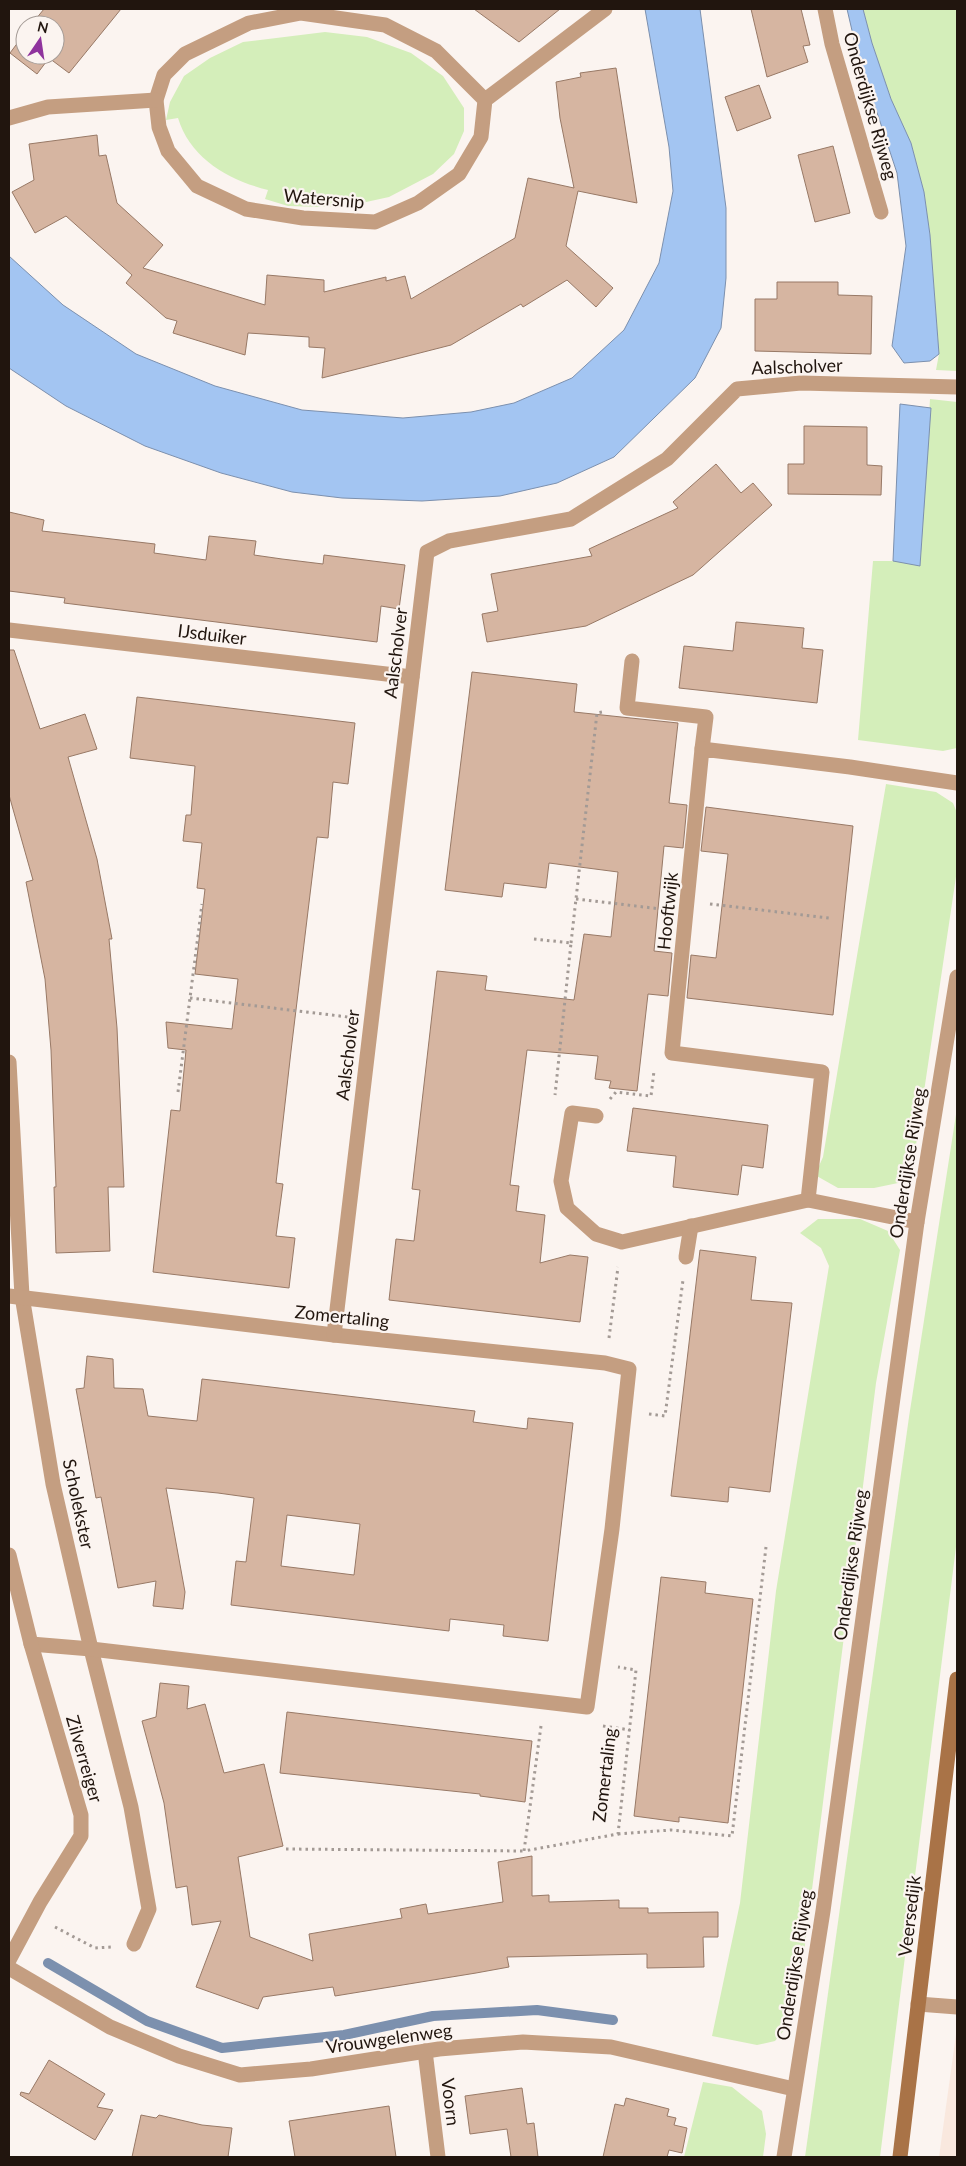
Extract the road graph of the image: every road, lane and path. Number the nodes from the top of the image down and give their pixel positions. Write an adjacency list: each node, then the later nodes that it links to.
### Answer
1 (605, 9): 4 (street)
2 (825, 9): 6 (street, Onderdijkse Rijweg)
3 (156, 100): 4 (street, Watersnip); 4 (street, Watersnip); 5 (street)
4 (485, 100)
5 (9, 118)
6 (881, 212)
7 (957, 387): 10 (street, Aalscholver)
8 (9, 630): 10 (street, IJsduiker)
9 (632, 661): 11 (street)
10 (412, 676): 22 (street, Aalscholver)
11 (628, 708): 12 (street, Hooftwijk); 14 (path)
12 (702, 749): 13 (street); 16 (street, Hooftwijk)
13 (957, 783)
14 (576, 899): 16 (path); 19 (path)
15 (202, 904): 21 (path)
16 (687, 906): 17 (path); 23 (street, Hooftwijk)
17 (829, 918)
18 (534, 939): 19 (path)
19 (570, 943): 26 (path)
20 (957, 978): 29 (street, Onderdijkse Rijweg)
21 (190, 998): 22 (path); 25 (path)
22 (371, 1020): 34 (street, Aalscholver)
23 (672, 1053): 27 (path); 28 (street)
24 (9, 1062): 33 (street, Scholekster)
25 (178, 1092)
26 (572, 1113): 27 (street); 31 (street)
27 (596, 1116)
28 (808, 1200): 29 (street); 30 (street)
29 (917, 1222): 54 (street, Onderdijkse Rijweg)
30 (691, 1226): 31 (street); 32 (street)
31 (622, 1242): 35 (path)
32 (686, 1257): 36 (path)
33 (15, 1296): 34 (street, Zomertaling); 40 (street, Scholekster)
34 (334, 1335): 35 (street, Zomertaling)
35 (606, 1363): 36 (street, Zomertaling)
36 (625, 1410): 41 (street, Zomertaling)
37 (766, 1547): 44 (path)
38 (9, 1555): 39 (street, Zilverreiger)
39 (31, 1644): 40 (street, Zomertaling); 47 (street, Zilverreiger)
40 (91, 1649): 43 (street, Zomertaling); 48 (street, Scholekster)
41 (593, 1664): 43 (street, Zomertaling); 44 (path, Zomertaling)
42 (957, 1679): 51 (main road, Veersedijk)
43 (545, 1701): 46 (path)
44 (618, 1834): 46 (path, Zomertaling)
45 (286, 1849): 46 (path, Zomertaling)
46 (524, 1851)
47 (33, 1916): 48 (path); 49 (street, Zilverreiger)
48 (134, 1944)
49 (9, 1960)
50 (9, 1968): 53 (street, Vrouwgelenweg)
51 (918, 2004): 52 (street); 57 (main road, Veersedijk)
52 (957, 2007)
53 (424, 2052): 54 (street, Vrouwgelenweg); 55 (street, Voorn)
54 (794, 2089): 56 (street, Onderdijkse Rijweg)
55 (438, 2157)
56 (784, 2157)
57 (900, 2157)

